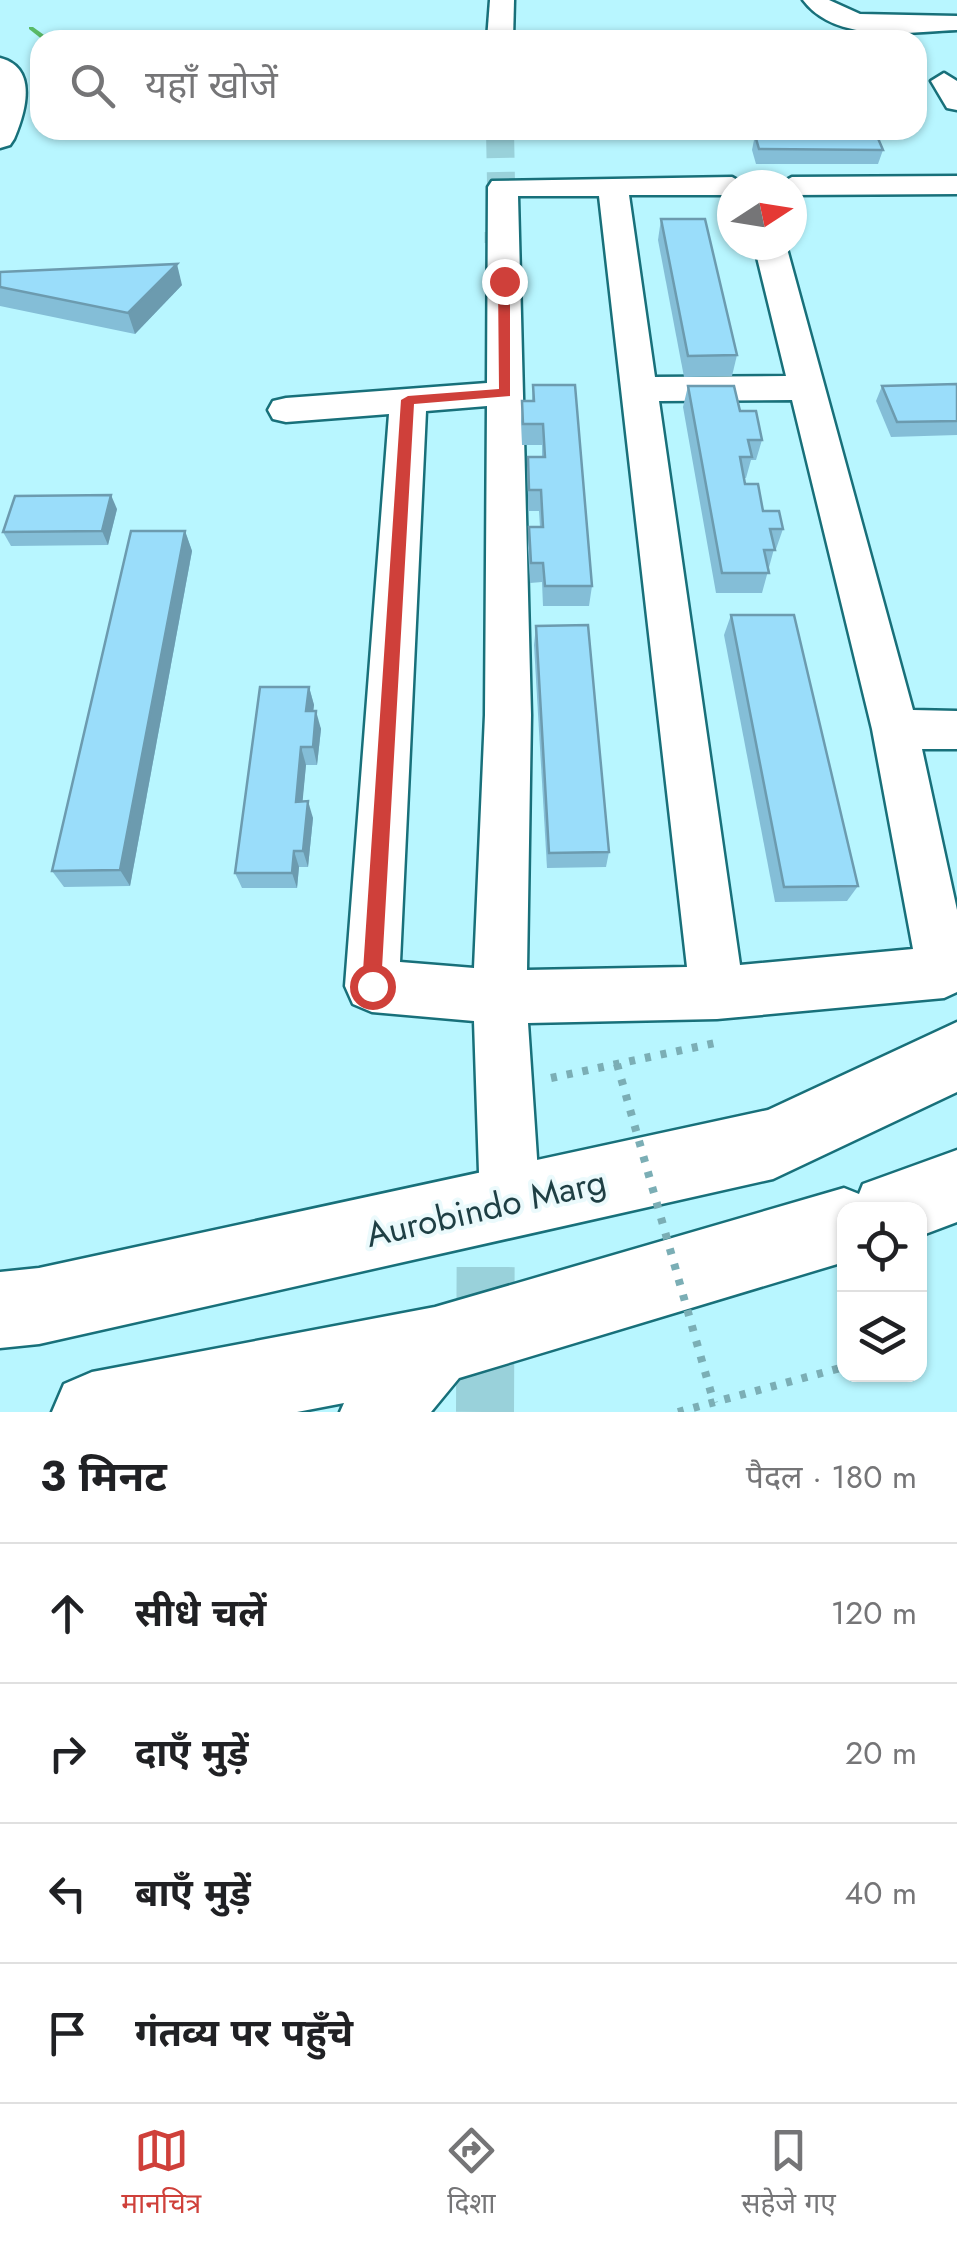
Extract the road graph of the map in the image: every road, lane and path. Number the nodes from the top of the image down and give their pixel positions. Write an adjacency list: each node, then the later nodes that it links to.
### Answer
1 (502, 0): 4 (street)
2 (815, 0): 3 (street)
3 (957, 23)
4 (500, 30)
5 (0, 66): 6 (street)
6 (2, 132)
7 (957, 185): 9 (street)
8 (717, 186): 10 (street)
9 (807, 186)
10 (613, 187): 13 (street); 14 (street)
11 (774, 260): 12 (street)
12 (806, 388): 13 (street); 17 (street)
13 (639, 389): 19 (street)
14 (505, 393): 15 (street); 20 (street)
15 (408, 400): 16 (street); 20 (street)
16 (286, 410)
17 (895, 730): 18 (street); 19 (street)
18 (957, 730)
19 (717, 993): 20 (street)
20 (500, 997): 24 (street)
21 (723, 1042): 23 (path)
22 (957, 1056): 27 (highway, Aurobindo Marg)
23 (617, 1064): 24 (path); 32 (path, bridge)
24 (503, 1088): 27 (street)
25 (957, 1186): 26 (highway)
26 (912, 1202)
27 (510, 1203): 29 (highway, Aurobindo Marg)
28 (837, 1227): 30 (highway)
29 (0, 1310)
30 (434, 1346): 33 (highway); 34 (highway)
31 (837, 1370): 32 (path)
32 (714, 1403): 35 (path)
33 (92, 1412)
34 (380, 1412)
35 (678, 1412)

